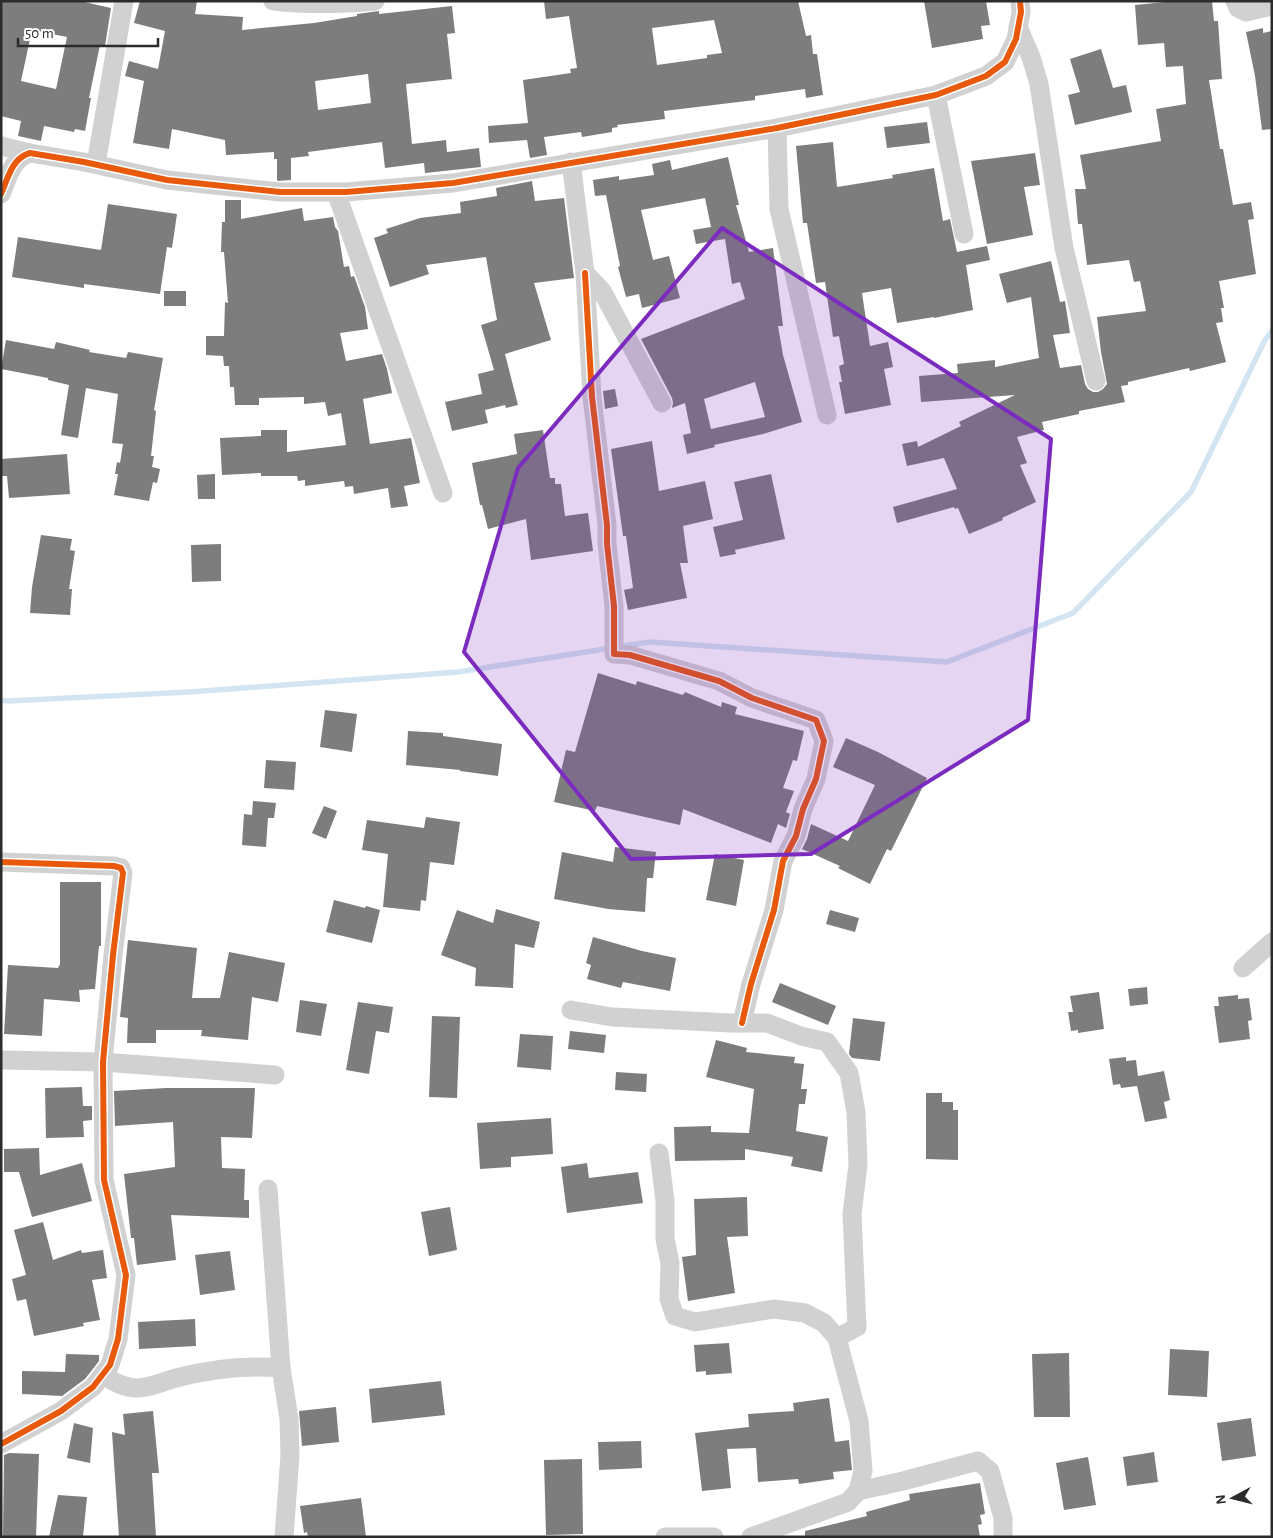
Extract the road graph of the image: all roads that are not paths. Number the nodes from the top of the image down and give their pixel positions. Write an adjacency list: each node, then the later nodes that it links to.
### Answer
1 (124, 1): 13 (street)
2 (273, 1): 3 (street)
3 (375, 1)
4 (1020, 1): 7 (street)
5 (1235, 1): 6 (street)
6 (1272, 6)
7 (1018, 27): 8 (street); 18 (street)
8 (936, 95): 9 (street); 16 (street)
9 (777, 128): 12 (street); 20 (street)
10 (1, 146): 11 (street)
11 (30, 153): 13 (street); 15 (street)
12 (571, 162): 14 (street); 17 (street)
13 (96, 164): 14 (street)
14 (336, 192): 21 (street)
15 (1, 194)
16 (964, 234)
17 (585, 273): 19 (street); 26 (street)
18 (1096, 381)
19 (662, 403)
20 (827, 415)
21 (443, 493)
22 (1, 862): 28 (street)
23 (1272, 942): 24 (street)
24 (1244, 968)
25 (571, 1010): 26 (street)
26 (742, 1023): 32 (street)
27 (1, 1060): 28 (street)
28 (103, 1062): 29 (street); 34 (street)
29 (275, 1075)
30 (659, 1153): 32 (street)
31 (268, 1189): 33 (street)
32 (837, 1338): 36 (street)
33 (281, 1368): 34 (street); 37 (street)
34 (103, 1374): 35 (street)
35 (1, 1444)
36 (858, 1491): 40 (street); 41 (street)
37 (284, 1537)
38 (665, 1537): 39 (street)
39 (714, 1537)
40 (751, 1537)
41 (1003, 1537)

